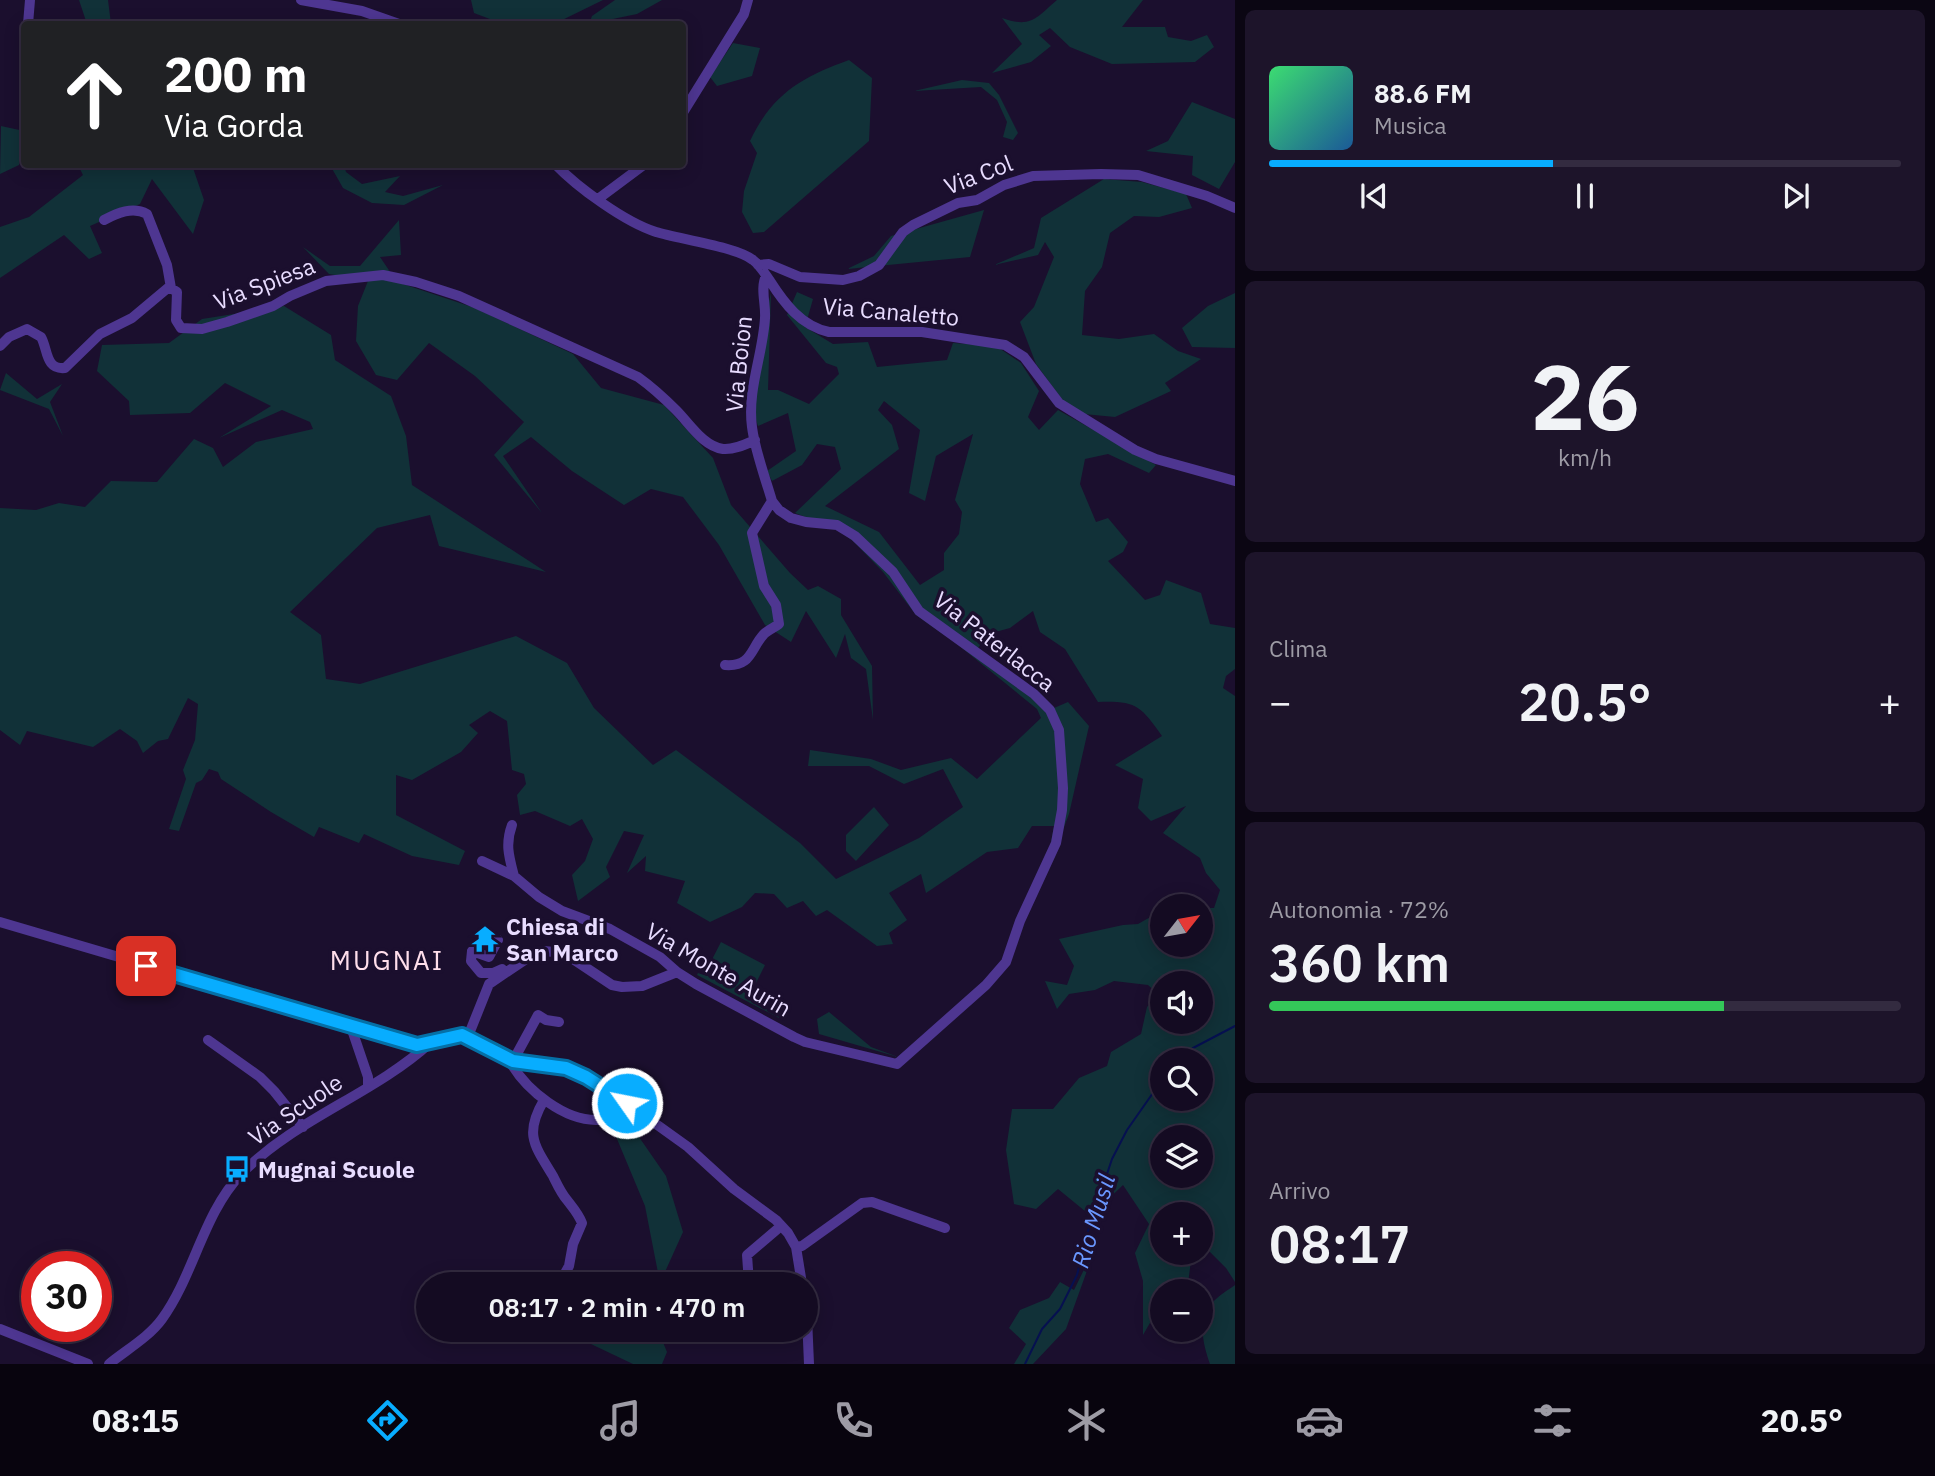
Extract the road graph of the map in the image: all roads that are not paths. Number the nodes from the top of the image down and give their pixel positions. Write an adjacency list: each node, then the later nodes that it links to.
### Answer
1 (30, 0): 5 (street)
2 (301, 0): 4 (street)
3 (748, 0): 7 (street)
4 (354, 4): 6 (street)
5 (28, 21)
6 (392, 21)
7 (686, 108)
8 (559, 168): 10 (street, Via Canaletto)
9 (640, 168): 10 (street)
10 (598, 199): 13 (street, Via Canaletto)
11 (1235, 208): 13 (street, Via Col)
12 (104, 220): 15 (street)
13 (758, 265): 14 (street, Via Canaletto)
14 (766, 275): 17 (street, Via Boion); 18 (street, Via Canaletto)
15 (171, 288): 16 (street); 17 (street, Via Spiesa)
16 (0, 346)
17 (755, 440): 19 (street, Via Boion)
18 (1235, 481)
19 (772, 500): 20 (street); 30 (street, Via Paterlacca)
20 (725, 665)
21 (512, 825): 23 (street)
22 (482, 861): 23 (street, Via Monte Aurin)
23 (514, 876): 27 (street, Via Monte Aurin)
24 (0, 922): 29 (street)
25 (498, 940): 26 (street)
26 (512, 968): 27 (street); 32 (street)
27 (677, 972): 30 (street, Via Monte Aurin)
28 (559, 1022): 34 (street)
29 (350, 1024): 33 (street); 35 (street)
30 (794, 1037)
31 (208, 1040): 38 (street)
32 (467, 1040): 33 (street); 34 (street)
33 (430, 1043): 35 (street, Via Scuole)
34 (513, 1061): 36 (street); 37 (street)
35 (368, 1086): 38 (street, Via Scuole)
36 (544, 1100): 37 (street); 42 (street)
37 (645, 1115): 39 (street)
38 (303, 1128): 48 (street, Via Scuole)
39 (781, 1226): 41 (street); 43 (street)
40 (945, 1228): 41 (street)
41 (796, 1247): 44 (street)
42 (566, 1272)
43 (748, 1272)
44 (800, 1272)
45 (0, 1329): 47 (street)
46 (808, 1342): 49 (street)
47 (88, 1364)
48 (109, 1364)
49 (809, 1364)

